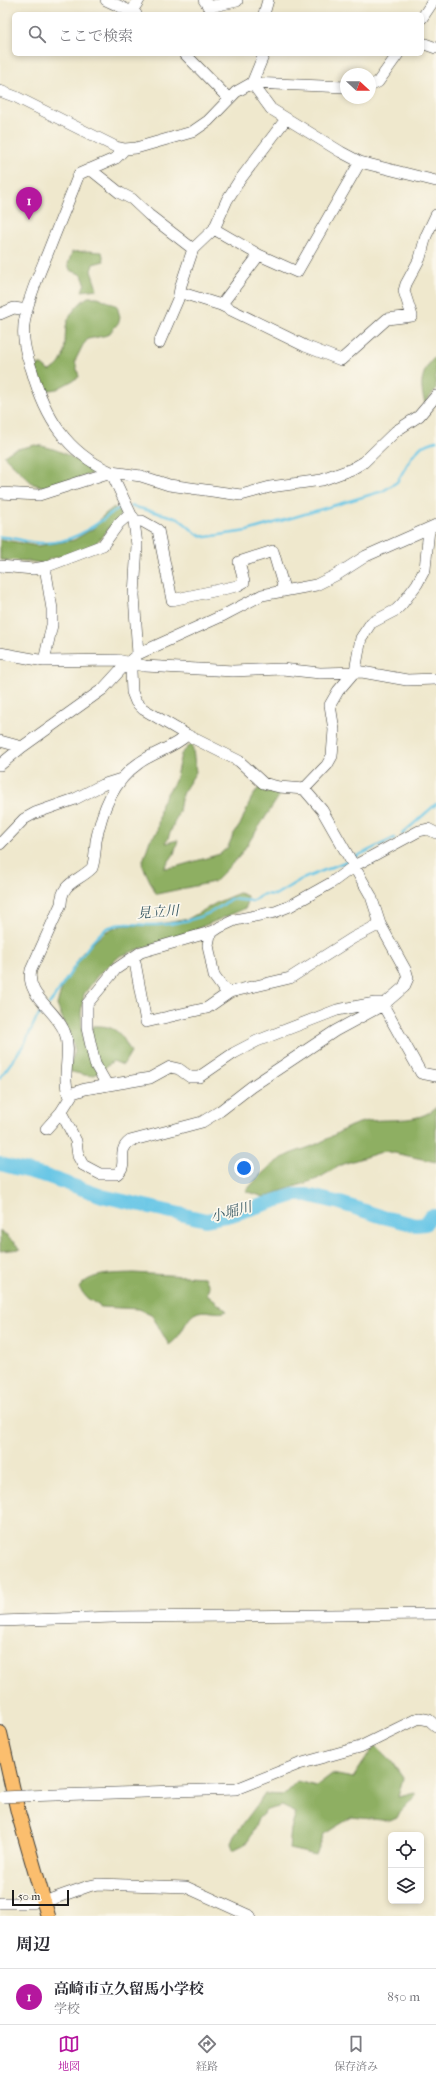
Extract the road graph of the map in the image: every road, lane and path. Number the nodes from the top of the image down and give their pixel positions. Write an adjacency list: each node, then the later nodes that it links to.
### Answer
1 (106, 0): 7 (street)
2 (139, 0): 7 (street)
3 (204, 0): 4 (street)
4 (240, 0)
5 (268, 0): 8 (street)
6 (434, 0): 9 (street)
7 (134, 12)
8 (265, 12)
9 (424, 15)
10 (424, 44): 11 (street)
11 (436, 48)
12 (187, 56): 19 (street)
13 (263, 56): 15 (street)
14 (397, 56): 16 (street)
15 (252, 83): 17 (street); 19 (street); 20 (street)
16 (376, 83)
17 (340, 87)
18 (0, 91): 21 (street)
19 (229, 99): 21 (street)
20 (286, 119): 22 (street); 26 (street)
21 (125, 149): 23 (street)
22 (360, 162): 24 (street); 28 (street)
23 (90, 168): 27 (street); 31 (street)
24 (436, 181)
25 (436, 215): 30 (street)
26 (214, 229): 27 (street); 28 (street)
27 (193, 249): 29 (street)
28 (259, 255): 30 (street)
29 (180, 289): 30 (street); 33 (street)
30 (221, 305)
31 (27, 310): 32 (street); 35 (street)
32 (0, 314)
33 (159, 343)
34 (436, 396): 35 (street)
35 (111, 472): 36 (street); 37 (street)
36 (0, 493)
37 (133, 519): 40 (street); 41 (street); 43 (street)
38 (433, 527): 41 (street); 45 (street)
39 (0, 566): 40 (street)
40 (45, 567): 44 (street)
41 (281, 591): 43 (street)
42 (0, 653): 44 (street)
43 (133, 660): 44 (street); 45 (street); 47 (street); 49 (street)
44 (44, 661)
45 (355, 672): 46 (street); 52 (street)
46 (436, 679)
47 (187, 735): 51 (street); 52 (street)
48 (0, 742): 49 (street)
49 (22, 747): 50 (street)
50 (0, 765)
51 (121, 779): 54 (street); 63 (street)
52 (304, 789): 55 (street)
53 (436, 833): 55 (street)
54 (0, 844)
55 (351, 862): 56 (street); 57 (street)
56 (380, 924): 59 (street); 60 (street)
57 (214, 931): 58 (street); 59 (street)
58 (134, 957): 59 (street); 62 (street)
59 (230, 992)
60 (383, 1006): 61 (street); 62 (street); 64 (street)
61 (436, 1076)
62 (108, 1085): 63 (street)
63 (69, 1097): 64 (street)
64 (61, 1112): 65 (street)
65 (46, 1129)
66 (436, 1614): 67 (street)
67 (0, 1621)
68 (436, 1726): 70 (street, bridge)
69 (0, 1733): 74 (main road)
70 (2, 1797)
71 (52, 1899): 75 (street)
72 (0, 1903): 73 (street)
73 (33, 1903)
74 (48, 1916)
75 (250, 1916)

